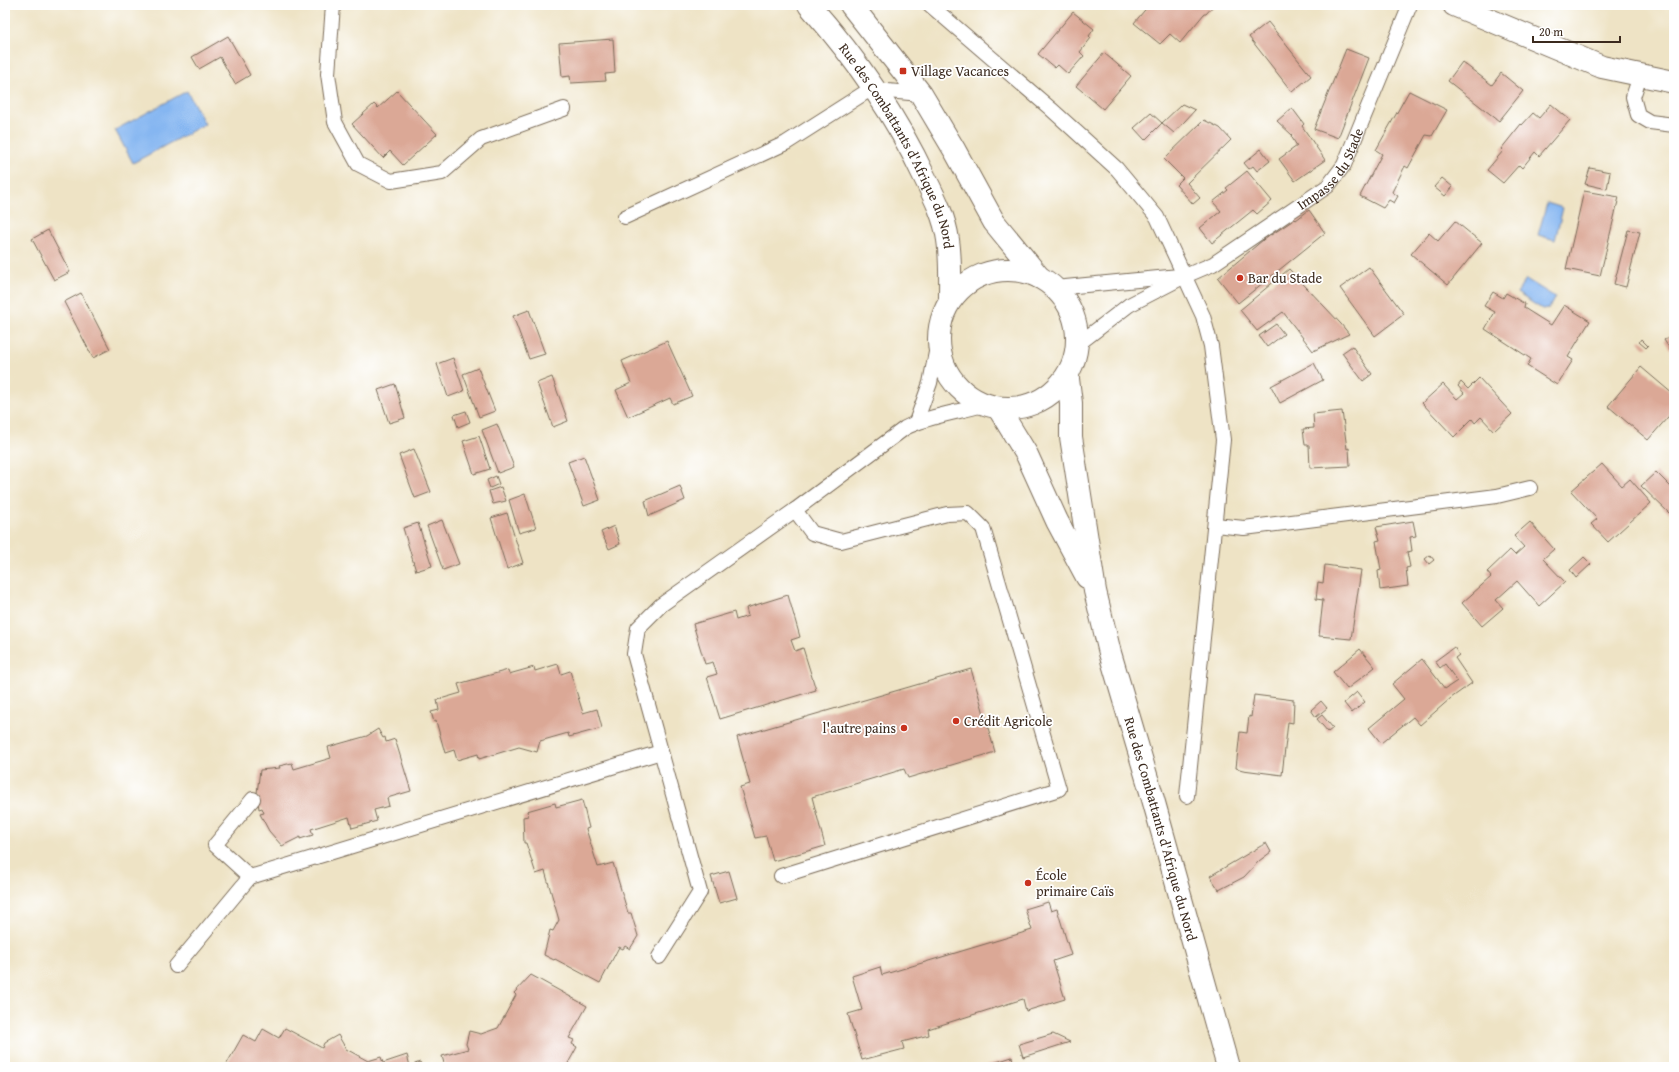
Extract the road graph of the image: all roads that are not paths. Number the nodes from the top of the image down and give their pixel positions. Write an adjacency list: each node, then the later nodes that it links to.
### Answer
1 (333, 5): 11 (lane)
2 (809, 5): 9 (main road, Rue des Combattants d'Afrique du Nord)
3 (851, 5): 10 (main road)
4 (930, 5): 14 (lane)
5 (1410, 5): 14 (lane, Impasse du Stade)
6 (1454, 5): 7 (main road)
7 (1640, 76): 8 (main road); 12 (lane)
8 (1674, 82)
9 (876, 90): 10 (lane); 13 (lane); 16 (main road, Rue des Combattants d'Afrique du Nord)
10 (921, 94): 15 (main road)
11 (564, 109)
12 (1674, 125)
13 (625, 218)
14 (1185, 276): 15 (lane); 18 (lane); 24 (lane)
15 (1047, 282): 16 (main road); 18 (main road)
16 (950, 300): 17 (main road)
17 (938, 342): 20 (main road); 21 (lane)
18 (1077, 345): 19 (main road)
19 (1068, 378): 20 (main road); 25 (main road, Rue des Combattants d'Afrique du Nord)
20 (992, 406): 21 (lane); 25 (main road, Rue des Combattants d'Afrique du Nord)
21 (916, 422): 23 (lane)
22 (1530, 488): 24 (lane)
23 (795, 510): 26 (lane); 29 (lane)
24 (1215, 525): 27 (lane)
25 (1095, 591): 33 (main road, Rue des Combattants d'Afrique du Nord)
26 (661, 752): 30 (lane); 31 (lane)
27 (1187, 796)
28 (253, 799): 30 (lane)
29 (781, 876)
30 (250, 877): 32 (lane)
31 (659, 957)
32 (176, 966)
33 (1228, 1067)

